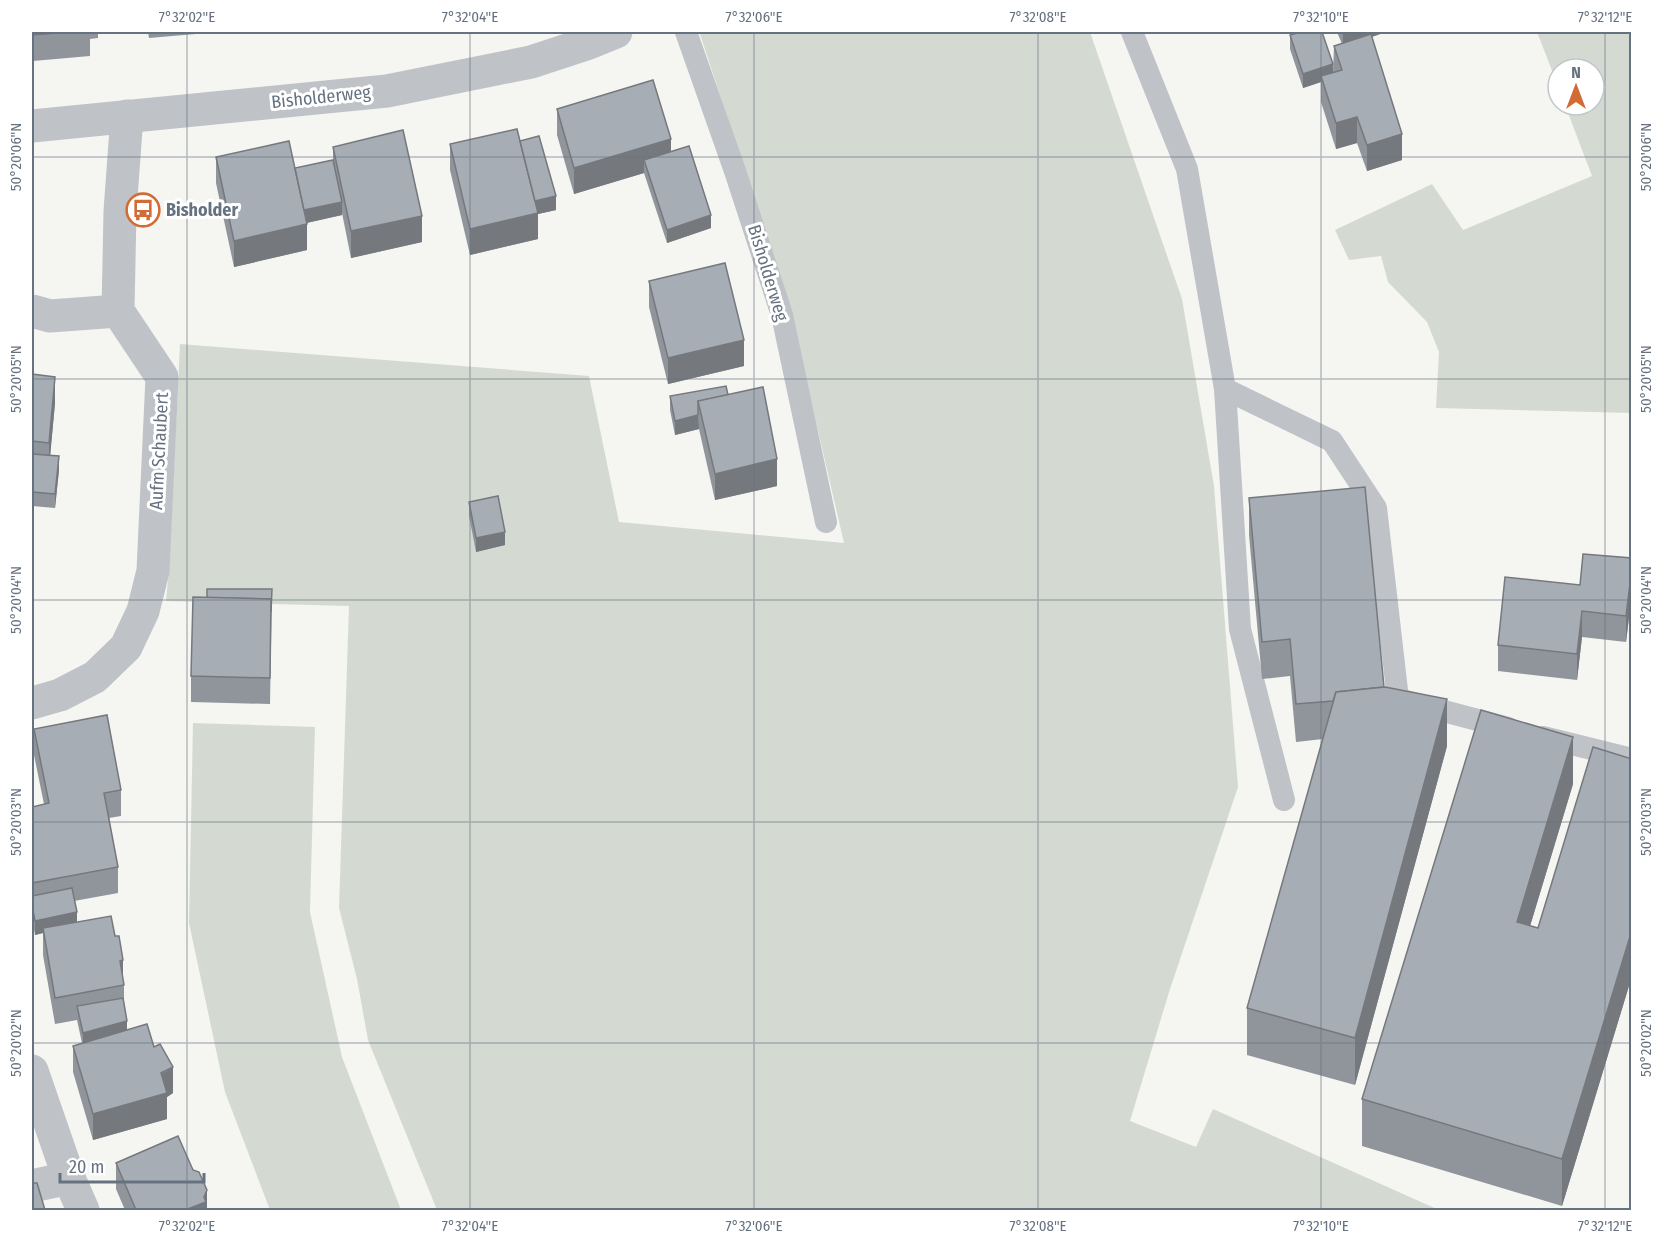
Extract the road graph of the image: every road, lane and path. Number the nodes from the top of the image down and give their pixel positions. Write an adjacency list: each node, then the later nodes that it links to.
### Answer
1 (616, 32): 4 (street, Bisholderweg)
2 (686, 32): 9 (lane, Bisholderweg)
3 (1132, 32): 8 (lane)
4 (127, 116): 5 (street, Bisholderweg); 7 (street)
5 (32, 126)
6 (32, 311): 7 (street)
7 (118, 311): 10 (street, Aufm Schaubert)
8 (1225, 389): 11 (lane); 12 (lane)
9 (826, 522)
10 (32, 703)
11 (1632, 759)
12 (1284, 800)
13 (32, 1071): 14 (street)
14 (69, 1178): 15 (street); 16 (street)
15 (32, 1186)
16 (83, 1210)

